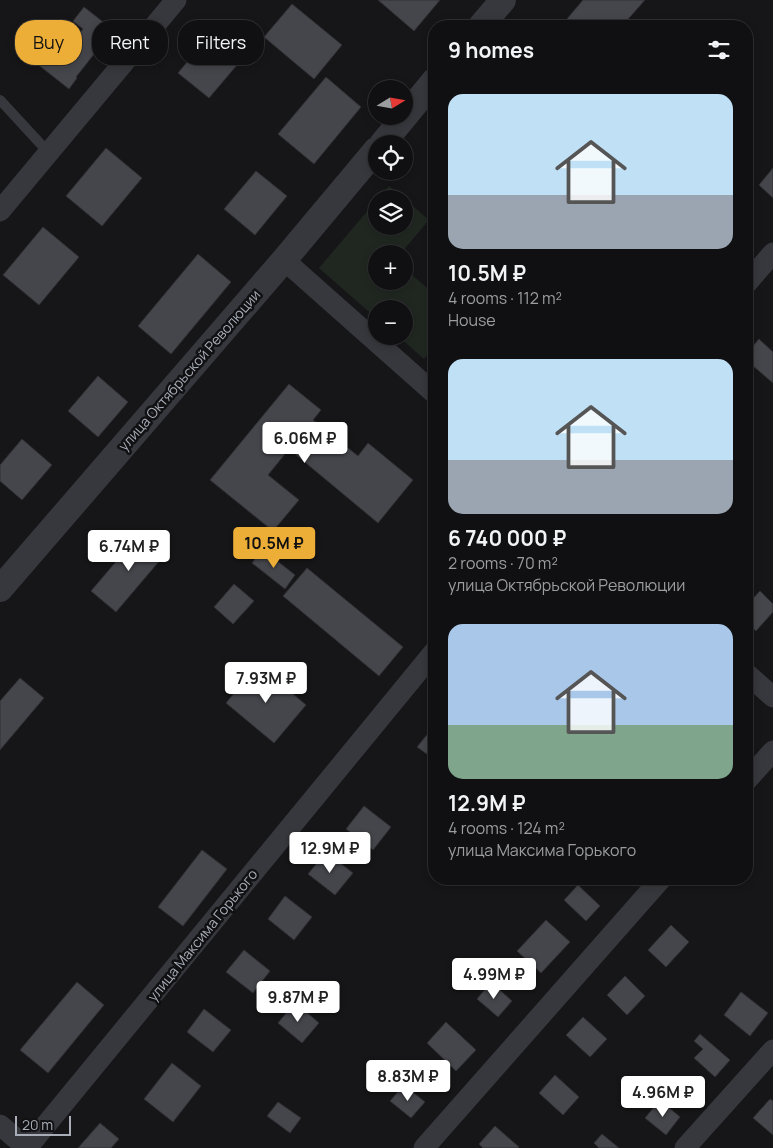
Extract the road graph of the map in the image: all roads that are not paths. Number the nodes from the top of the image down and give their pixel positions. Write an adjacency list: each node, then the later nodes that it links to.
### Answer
1 (176, 0): 7 (street)
2 (503, 0): 3 (street)
3 (486, 20)
4 (428, 88): 6 (street)
5 (0, 100): 7 (lane)
6 (389, 135)
7 (48, 152): 9 (street)
8 (368, 160): 11 (street, улица Октябрьской Революции)
9 (0, 211)
10 (773, 253): 12 (street)
11 (284, 260): 13 (street); 14 (street, улица Октябрьской Революции)
12 (753, 276)
13 (428, 388)
14 (0, 589)
15 (428, 659): 23 (street, улица Максима Горького)
16 (753, 679): 17 (street)
17 (773, 697)
18 (773, 751): 19 (street)
19 (753, 773)
20 (656, 885): 24 (street)
21 (773, 1050): 25 (street)
22 (0, 1126): 23 (street)
23 (27, 1148)
24 (424, 1148)
25 (685, 1148)

